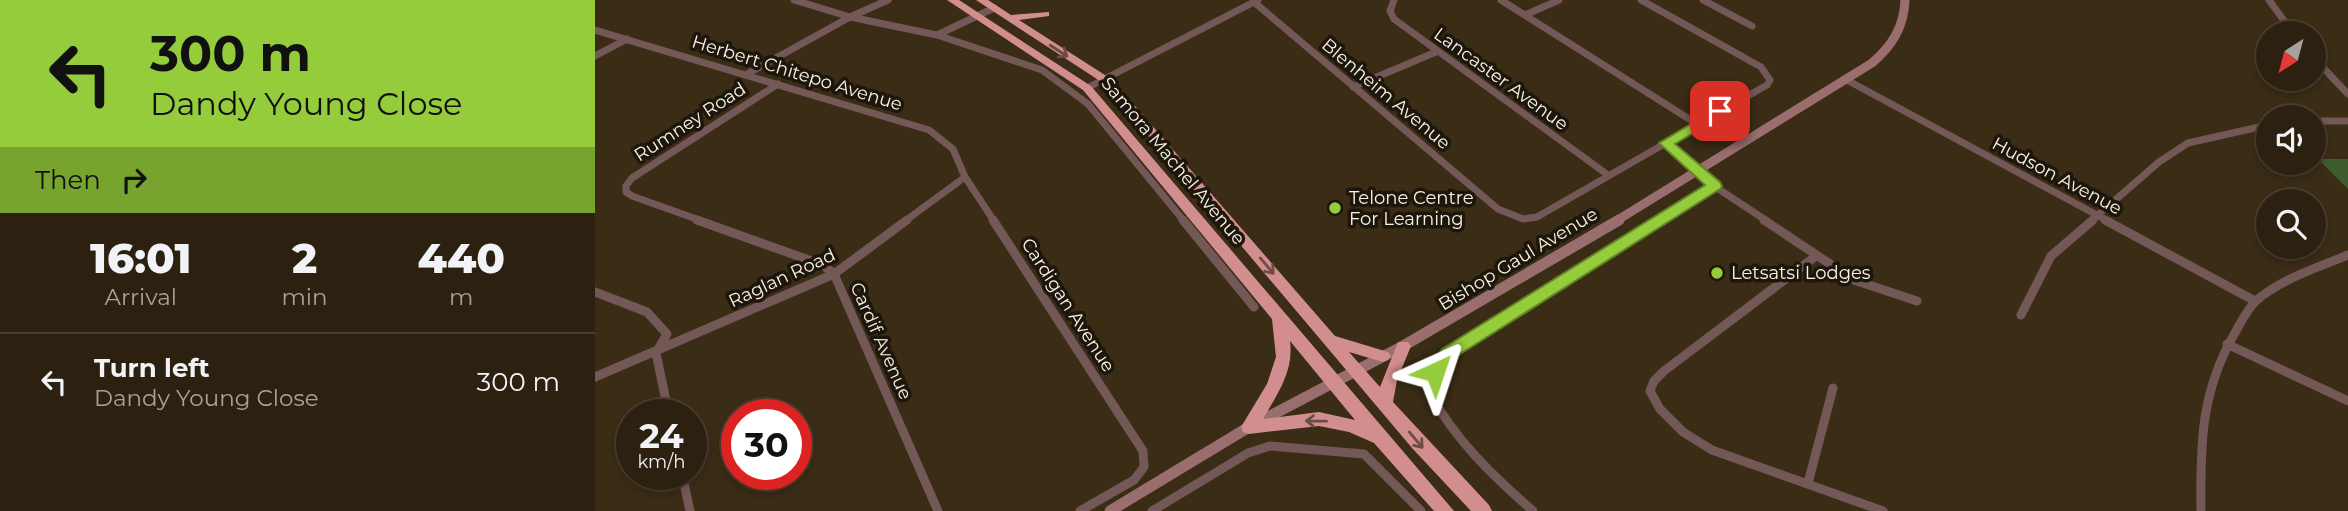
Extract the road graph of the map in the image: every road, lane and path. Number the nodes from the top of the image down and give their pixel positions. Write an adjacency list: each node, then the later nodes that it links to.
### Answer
1 (794, 0): 16 (street)
2 (888, 0): 16 (street)
3 (952, 0): 14 (highway, Samora Machel Avenue)
4 (981, 0): 13 (highway, Samora Machel Avenue)
5 (1394, 0): 24 (street, Lancaster Avenue)
6 (1501, 0): 15 (street)
7 (1559, 0): 15 (street)
8 (1641, 0): 36 (street)
9 (1703, 0): 19 (street)
10 (1905, 0): 29 (main road, Bishop Gaul Avenue)
11 (2269, 0): 18 (street)
12 (1256, 1): 28 (street); 32 (street, Blenheim Avenue)
13 (994, 8): 14 (street); 17 (highway, Samora Machel Avenue)
14 (976, 15): 22 (street); 31 (highway, Samora Machel Avenue)
15 (1525, 15): 36 (street)
16 (850, 17): 22 (street); 27 (street)
17 (1010, 18): 21 (highway, Samora Machel Avenue); 21 (highway)
18 (2284, 21)
19 (1752, 26)
20 (595, 30): 23 (street, Herbert Chitepo Avenue)
21 (1033, 34): 28 (highway, Samora Machel Avenue, one-way to 28)
22 (937, 35): 51 (street)
23 (627, 39): 25 (street); 27 (street, Herbert Chitepo Avenue)
24 (1436, 52): 32 (street); 40 (street, Lancaster Avenue)
25 (595, 56)
26 (2326, 71): 33 (street)
27 (747, 74): 30 (street, Herbert Chitepo Avenue)
28 (1104, 79): 31 (street); 54 (highway, Samora Machel Avenue, one-way to 54)
29 (1845, 79): 39 (main road, Bishop Gaul Avenue); 44 (street, Hudson Avenue)
30 (778, 84): 41 (street, Herbert Chitepo Avenue); 43 (street, Rumney Road)
31 (1087, 88): 52 (highway, Samora Machel Avenue)
32 (1353, 88): 40 (street, Blenheim Avenue)
33 (2348, 94)
34 (2326, 121): 35 (street)
35 (2348, 121)
36 (1697, 124): 38 (street)
37 (2256, 128): 44 (street)
38 (1666, 143): 39 (street); 40 (street)
39 (1698, 172): 42 (street); 56 (main road, Bishop Gaul Avenue)
40 (1608, 175)
41 (965, 177): 47 (street, Raglan Road); 72 (street, Cardigan Avenue)
42 (1714, 186): 46 (street); 78 (street)
43 (626, 192): 47 (street, Cardif Avenue)
44 (2097, 215): 50 (street, Hudson Avenue); 53 (street)
45 (2348, 255): 50 (street)
46 (1817, 256): 49 (street); 68 (street)
47 (834, 274): 57 (street, Raglan Road); 71 (street, Cardif Avenue)
48 (595, 292): 57 (street)
49 (1917, 301)
50 (2255, 301): 55 (street)
51 (1254, 307)
52 (1279, 315): 61 (highway, Samora Machel Avenue); 66 (highway)
53 (2021, 315)
54 (1329, 339): 58 (highway); 59 (highway, Samora Machel Avenue)
55 (2227, 344): 64 (street); 80 (street)
56 (1403, 346): 58 (main road, Bishop Gaul Avenue); 65 (highway)
57 (656, 353): 60 (street, Raglan Road); 63 (street)
58 (1383, 356): 59 (main road, Bishop Gaul Avenue)
59 (1356, 370): 61 (main road, Bishop Gaul Avenue); 65 (highway, Samora Machel Avenue)
60 (595, 377)
61 (1334, 381): 66 (main road, Bishop Gaul Avenue); 67 (highway, Samora Machel Avenue)
62 (1833, 388): 68 (street)
63 (666, 399)
64 (2348, 401)
65 (1385, 402): 77 (highway, Samora Machel Avenue, one-way to 77)
66 (1249, 427): 67 (highway, one-way to 66); 73 (main road, Bishop Gaul Avenue)
67 (1380, 438): 76 (highway, Samora Machel Avenue)
68 (1808, 483): 79 (street)
69 (685, 490): 70 (street)
70 (690, 511)
71 (939, 511)
72 (1080, 511)
73 (1110, 511)
74 (1152, 511): 75 (street)
75 (1421, 511)
76 (1445, 511)
77 (1483, 511)
78 (1533, 511)
79 (1883, 511)
80 (2201, 511)

